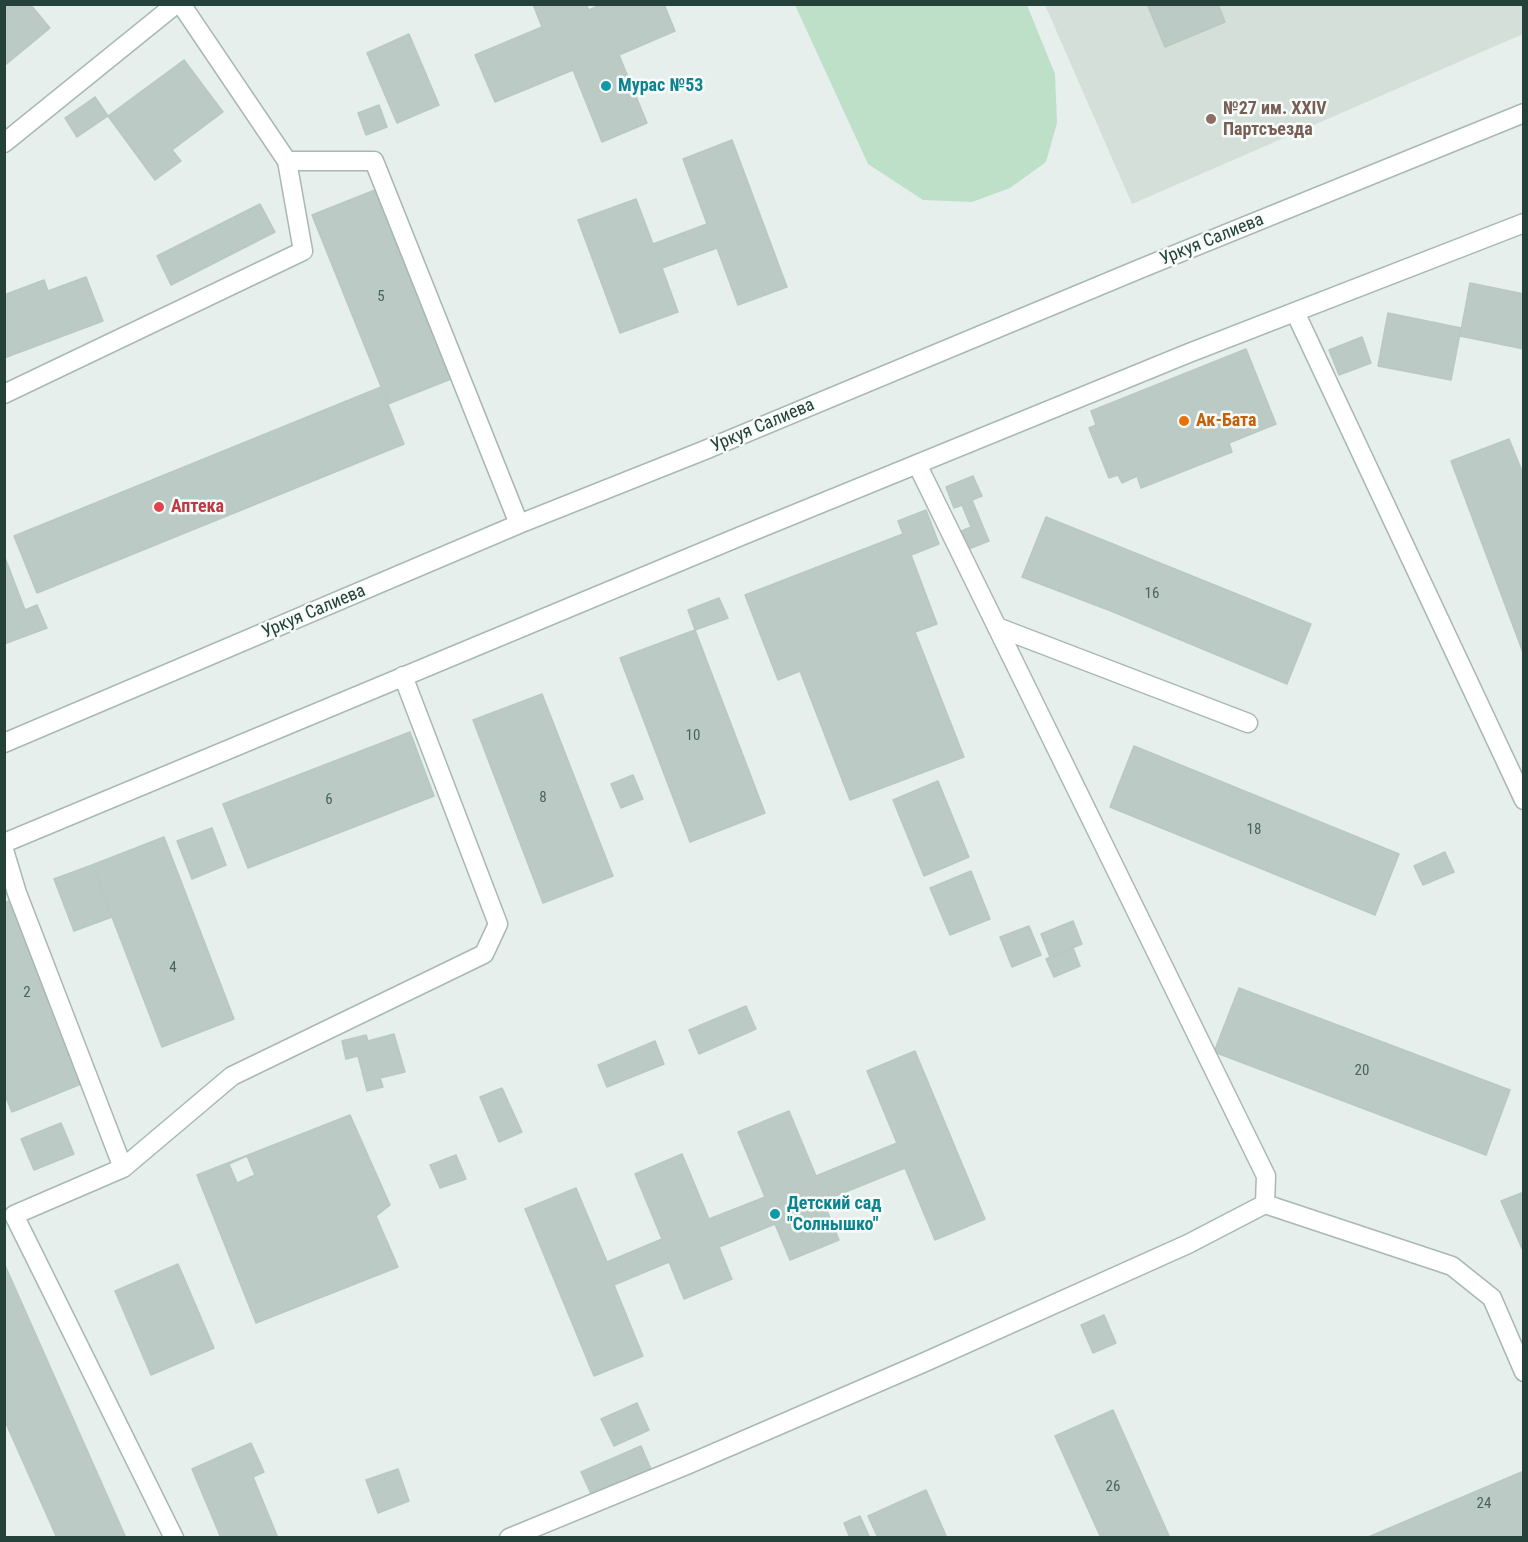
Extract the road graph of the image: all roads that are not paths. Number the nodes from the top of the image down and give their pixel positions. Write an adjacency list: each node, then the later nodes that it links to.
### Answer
1 (179, 4): 3 (street); 4 (street)
2 (1524, 113): 9 (street, Уркуя Салиева)
3 (4, 143)
4 (287, 160): 7 (street); 9 (street)
5 (1524, 223): 6 (street)
6 (1295, 312): 8 (street); 14 (street)
7 (4, 394)
8 (917, 464): 10 (street); 11 (street)
9 (519, 524): 13 (street, Уркуя Салиева)
10 (997, 627): 12 (street); 18 (street)
11 (403, 676): 15 (street); 17 (street)
12 (1248, 723)
13 (4, 743)
14 (1524, 800)
15 (4, 843)
16 (4, 850): 17 (street)
17 (123, 1168): 20 (street)
18 (1265, 1204): 19 (street); 21 (street)
19 (1524, 1372)
20 (174, 1538)
21 (509, 1538)

